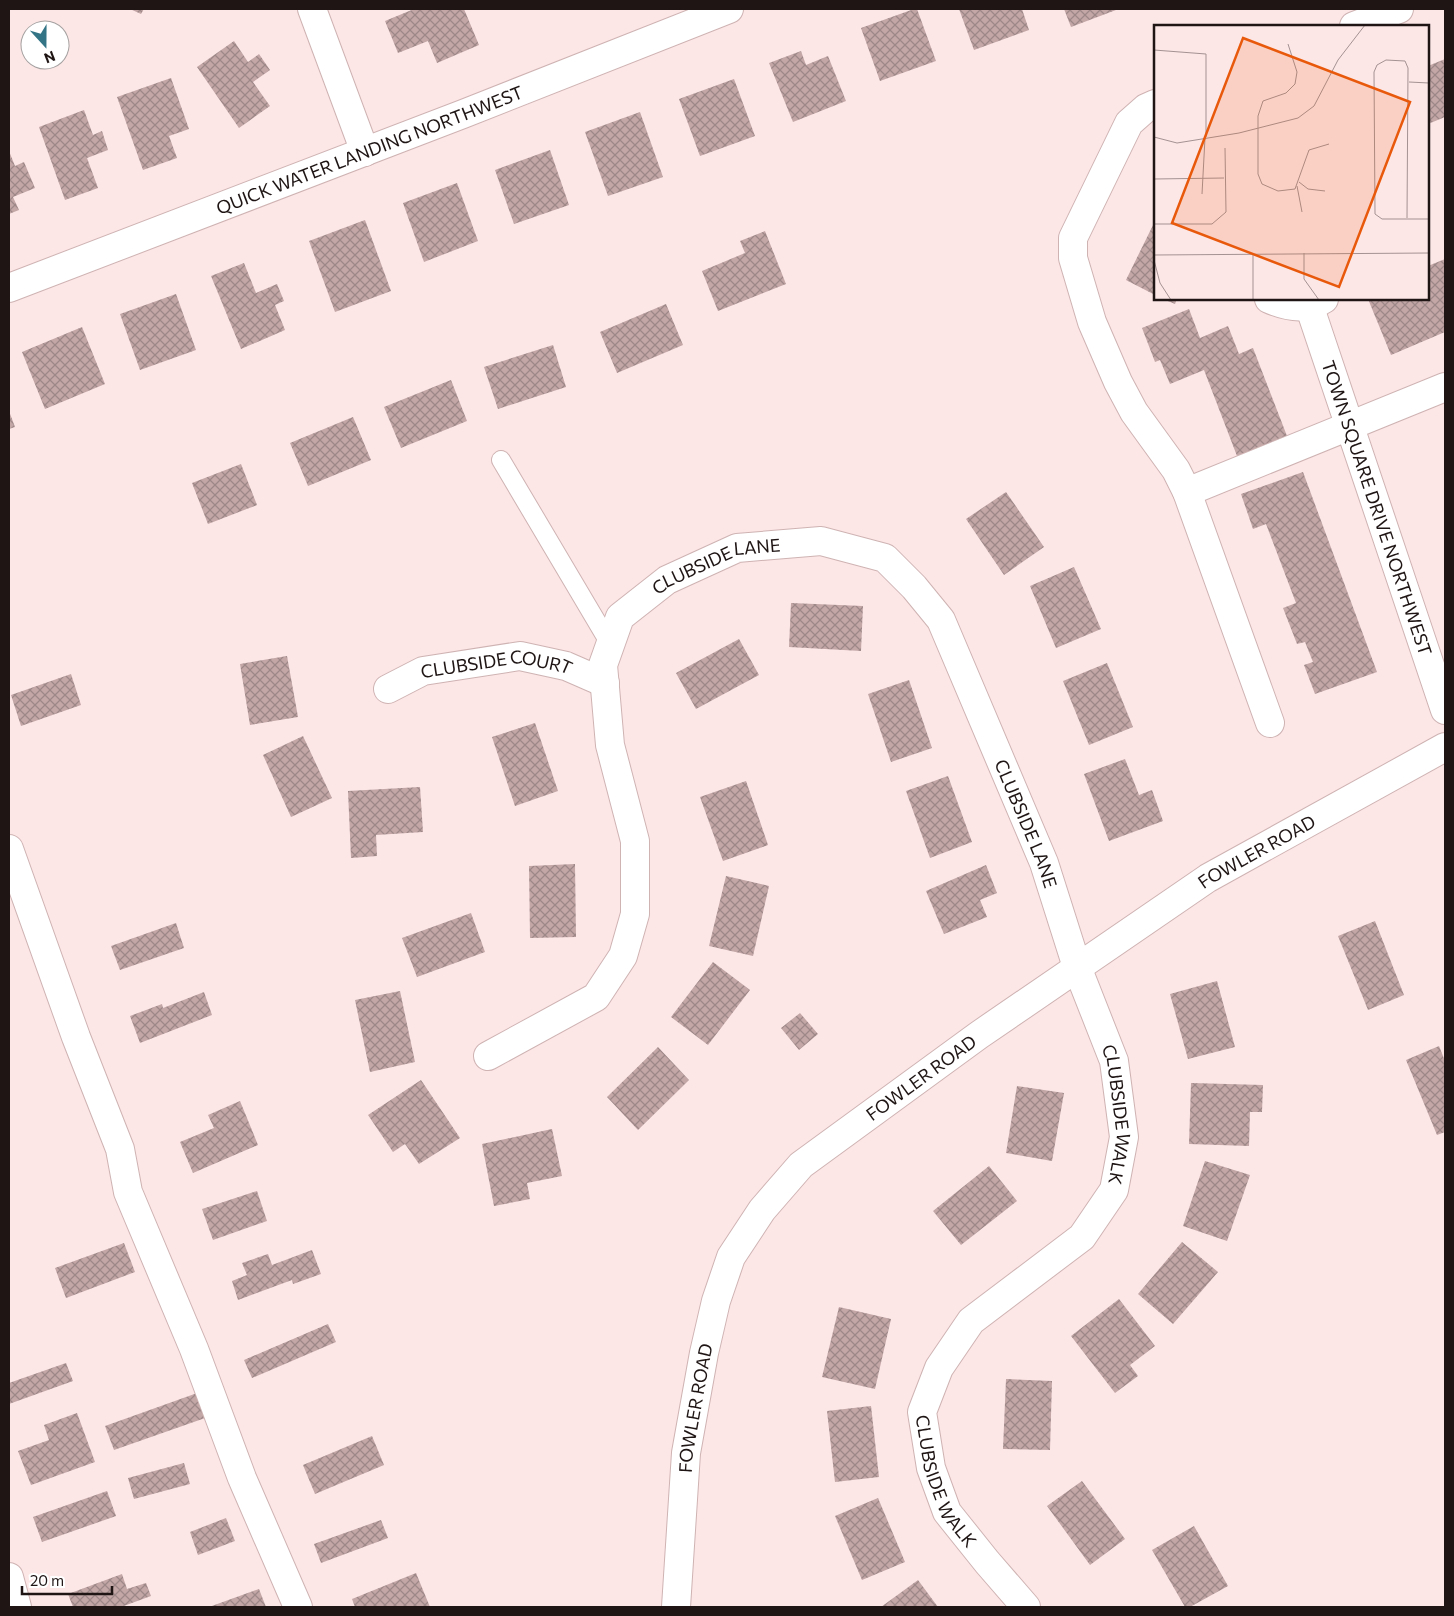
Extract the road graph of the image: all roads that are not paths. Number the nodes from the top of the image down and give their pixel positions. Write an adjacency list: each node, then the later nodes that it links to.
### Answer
1 (312, 9): 6 (street)
2 (729, 9): 6 (street, QUICK WATER LANDING NORTHWEST)
3 (1398, 9): 4 (street)
4 (1357, 25)
5 (1154, 104): 13 (street)
6 (365, 152): 7 (street, QUICK WATER LANDING NORTHWEST)
7 (9, 288)
8 (1271, 300): 9 (street, TOWN SQUARE DRIVE NORTHWEST)
9 (1317, 302): 11 (street, TOWN SQUARE DRIVE NORTHWEST)
10 (1445, 388): 11 (street)
11 (1350, 426): 13 (street); 17 (street, TOWN SQUARE DRIVE NORTHWEST)
12 (501, 460): 14 (lane)
13 (1187, 492): 18 (street)
14 (610, 644): 15 (street, CLUBSIDE LANE); 21 (street, CLUBSIDE LANE)
15 (605, 683): 16 (street, CLUBSIDE COURT); 22 (street, CLUBSIDE LANE)
16 (388, 689)
17 (1445, 710)
18 (1270, 723)
19 (1445, 750): 21 (street, FOWLER ROAD)
20 (9, 849): 25 (street)
21 (1077, 967): 26 (street, FOWLER ROAD); 27 (street, CLUBSIDE WALK)
22 (488, 1056)
23 (9, 1577): 24 (street)
24 (17, 1607)
25 (298, 1607)
26 (676, 1607)
27 (1026, 1607)

